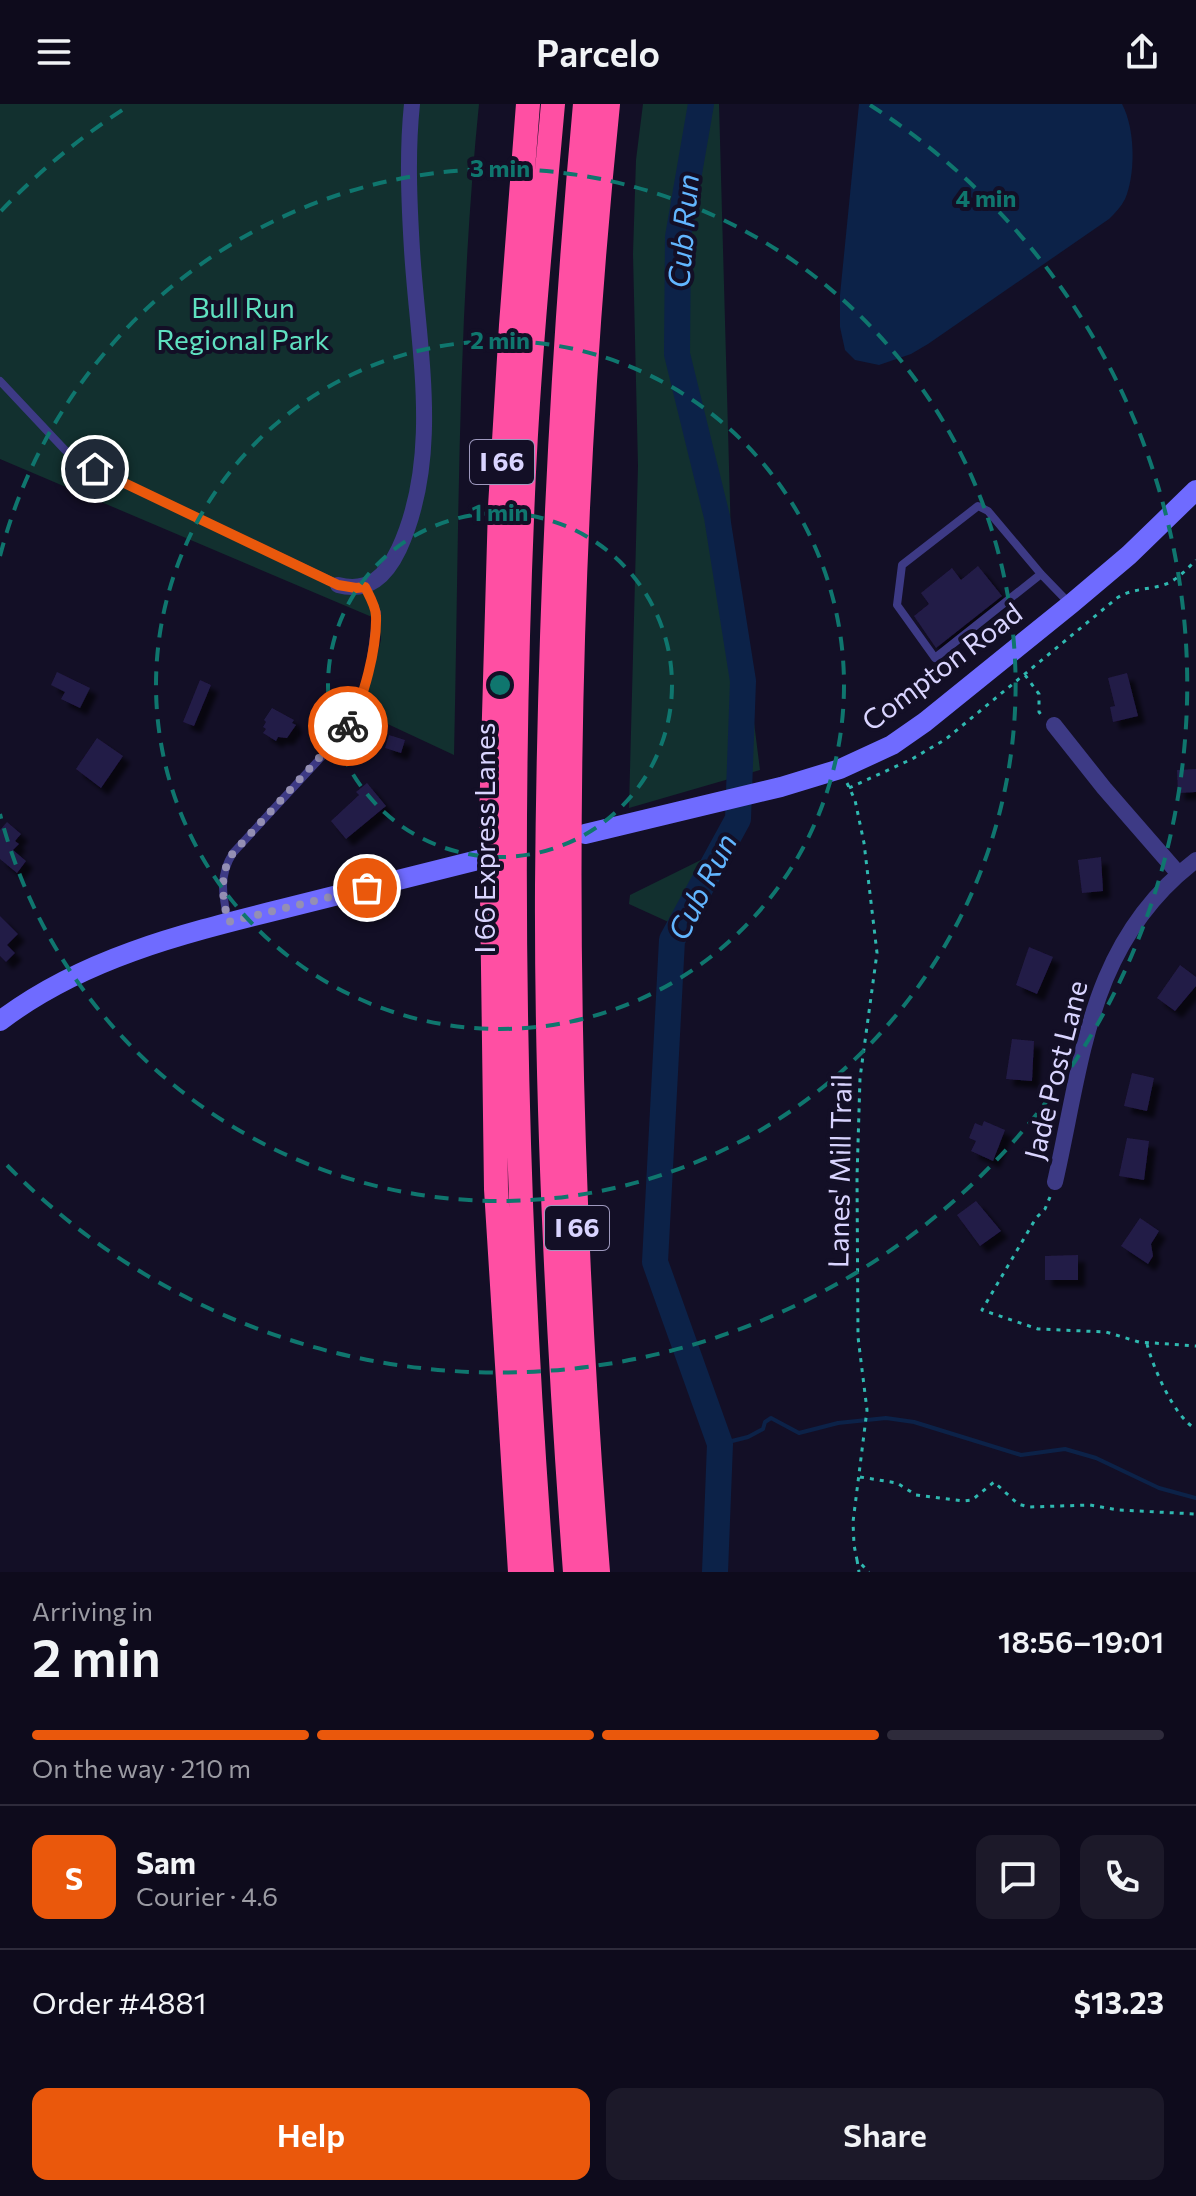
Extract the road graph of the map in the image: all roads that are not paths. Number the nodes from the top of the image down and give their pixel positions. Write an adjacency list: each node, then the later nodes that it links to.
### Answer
1 (412, 104): 10 (street)
2 (528, 104): 19 (highway, I 66)
3 (553, 104): 19 (highway, I 66 Express Lanes)
4 (585, 104): 13 (highway)
5 (608, 104): 13 (highway, I 66)
6 (0, 381): 9 (lane)
7 (1196, 490): 11 (street, Compton Road)
8 (1041, 574): 8 (lane); 11 (lane)
9 (338, 585): 10 (street)
10 (365, 587): 20 (lane)
11 (1071, 604): 14 (street, Compton Road)
12 (1054, 725): 17 (street)
13 (560, 798): 18 (highway, I 66)
14 (585, 834)
15 (478, 860): 20 (street)
16 (1196, 860): 17 (street, Jade Post Lane)
17 (1178, 873): 22 (street, Jade Post Lane)
18 (558, 887): 25 (highway); 26 (highway, I 66)
19 (502, 894): 23 (highway, I 66); 24 (highway, I 66 Express Lanes)
20 (228, 922): 21 (street)
21 (0, 1021)
22 (1055, 1182)
23 (520, 1572)
24 (542, 1572)
25 (575, 1572)
26 (598, 1572)

